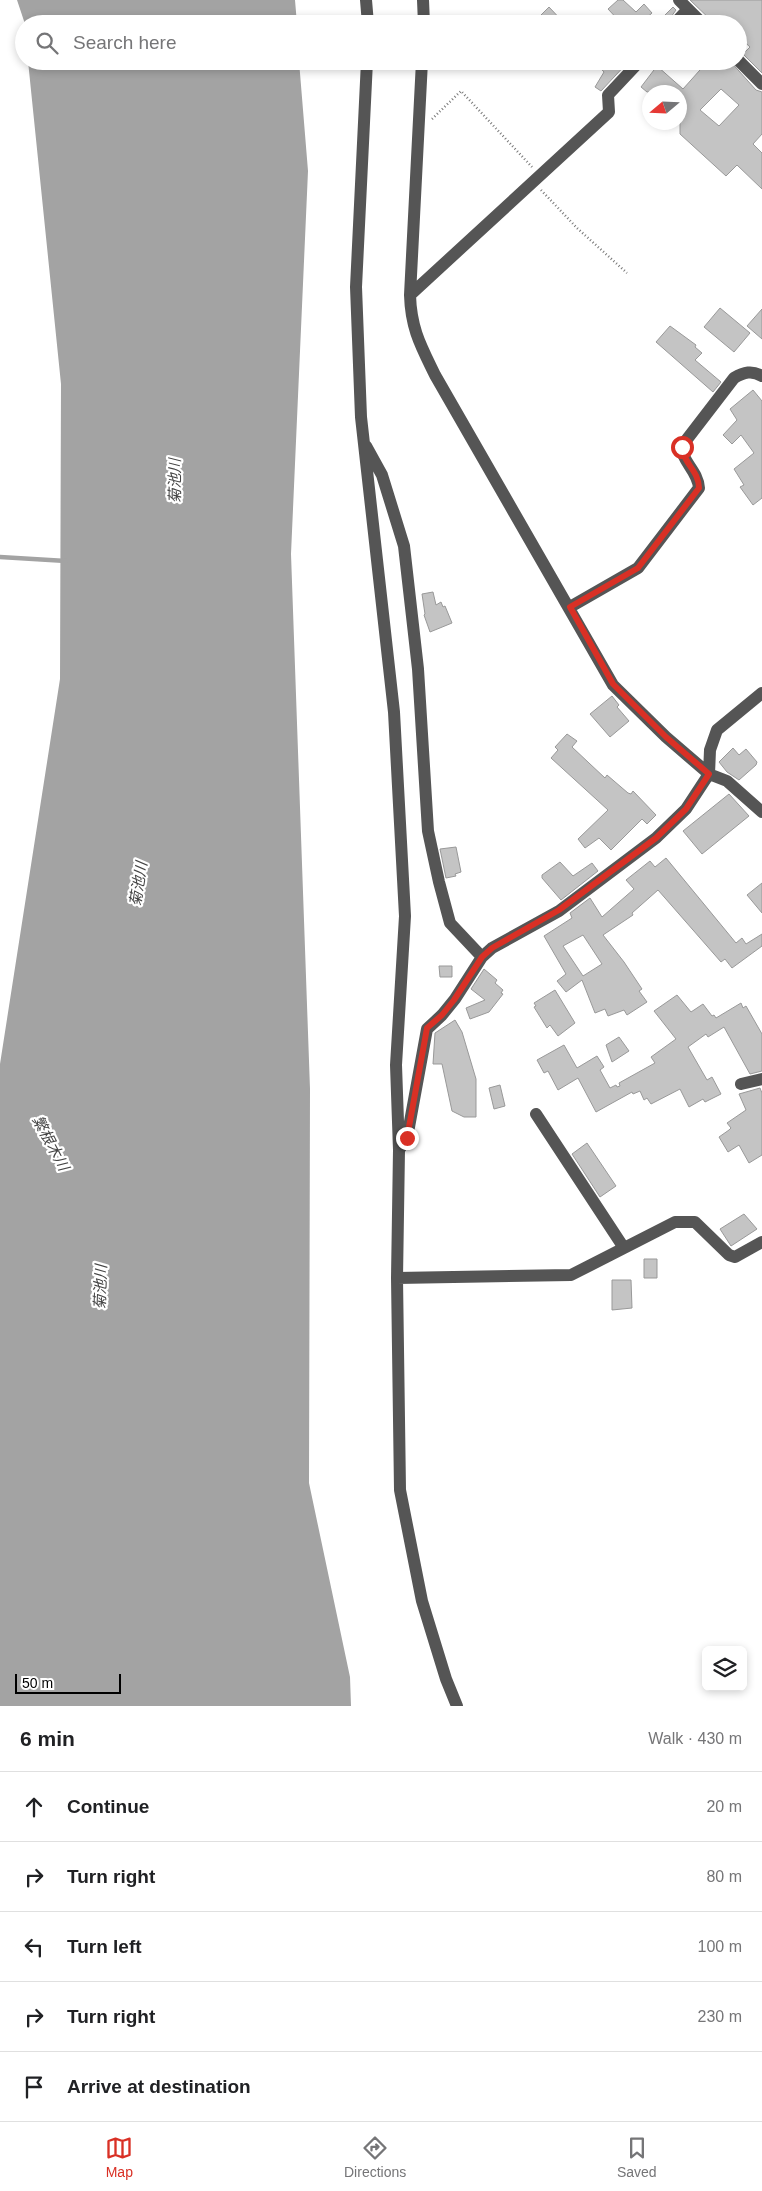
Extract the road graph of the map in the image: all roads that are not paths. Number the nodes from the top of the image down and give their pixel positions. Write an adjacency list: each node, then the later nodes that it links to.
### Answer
1 (366, 0): 4 (street)
2 (424, 0): 5 (street)
3 (684, 4): 6 (street)
4 (367, 15)
5 (424, 15)
6 (694, 15)
7 (747, 69): 11 (street)
8 (367, 70): 14 (street)
9 (422, 70): 12 (street)
10 (632, 70): 12 (street)
11 (762, 84)
12 (410, 295): 15 (street)
13 (762, 376): 15 (street)
14 (364, 441): 19 (street); 23 (street)
15 (570, 607): 17 (street)
16 (762, 693): 17 (street)
17 (709, 774): 18 (street); 19 (street)
18 (762, 812)
19 (482, 957): 23 (street)
20 (762, 1078): 21 (street)
21 (741, 1084)
22 (536, 1114): 25 (street)
23 (399, 1150): 26 (street)
24 (762, 1242): 25 (street)
25 (624, 1248): 26 (street)
26 (397, 1278): 27 (street)
27 (457, 1706)

